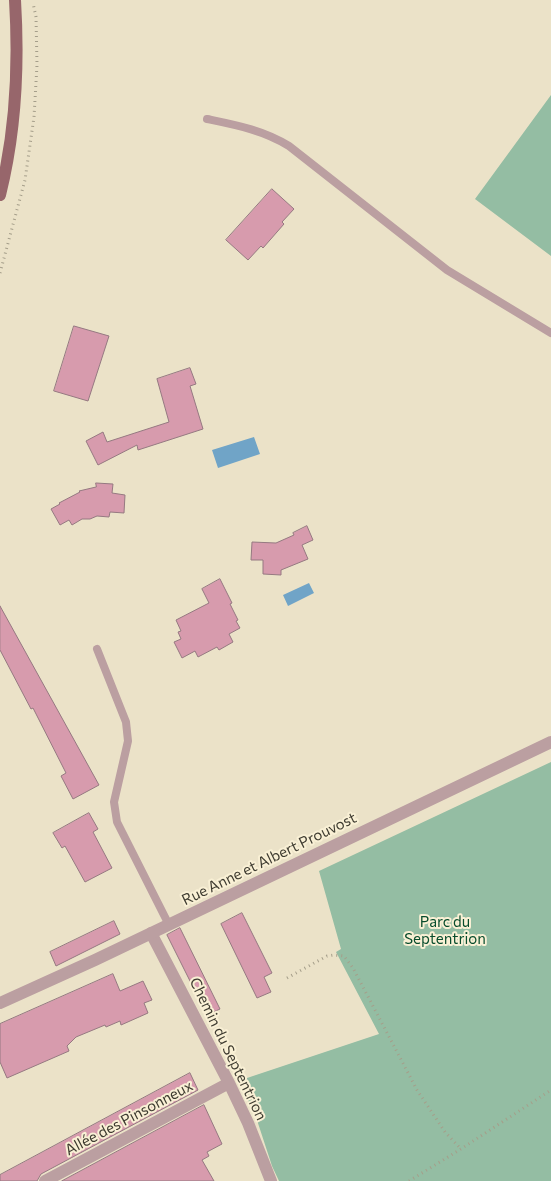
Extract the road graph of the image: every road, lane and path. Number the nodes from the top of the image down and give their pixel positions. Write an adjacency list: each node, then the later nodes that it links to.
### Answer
1 (15, 0): 3 (main road)
2 (207, 119): 4 (lane)
3 (0, 195)
4 (551, 333)
5 (97, 649): 7 (lane)
6 (551, 742): 7 (street, Rue Anne et Albert Prouvost)
7 (169, 925): 8 (street, Rue Anne et Albert Prouvost)
8 (151, 933): 10 (street, Rue Anne et Albert Prouvost); 11 (street, Chemin du Septentrion)
9 (288, 978): 13 (path)
10 (0, 1003)
11 (230, 1083): 14 (street, Allée des Pinsonneux); 15 (street, Chemin du Septentrion)
12 (551, 1090): 13 (path)
13 (461, 1149): 16 (path)
14 (44, 1181)
15 (271, 1181)
16 (409, 1181)

